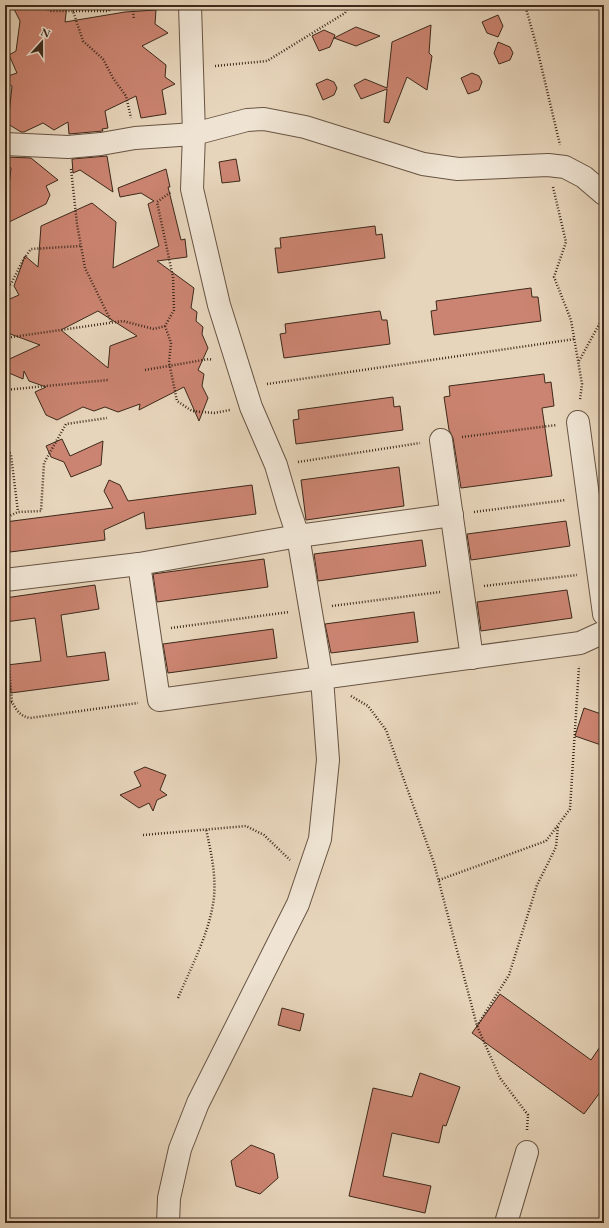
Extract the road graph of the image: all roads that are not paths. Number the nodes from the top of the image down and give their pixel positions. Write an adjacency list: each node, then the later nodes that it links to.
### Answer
1 (190, 5): 2 (street)
2 (194, 134): 3 (street); 4 (street); 8 (street)
3 (5, 144)
4 (604, 194)
5 (578, 422): 11 (street)
6 (441, 440): 7 (street)
7 (452, 515): 8 (street); 13 (street)
8 (298, 536): 9 (street); 14 (street)
9 (138, 564): 10 (street); 14 (street)
10 (5, 580)
11 (604, 614)
12 (604, 632): 13 (street)
13 (472, 658): 14 (street)
14 (322, 678): 16 (street)
15 (527, 1152): 17 (street)
16 (168, 1223)
17 (506, 1223)

